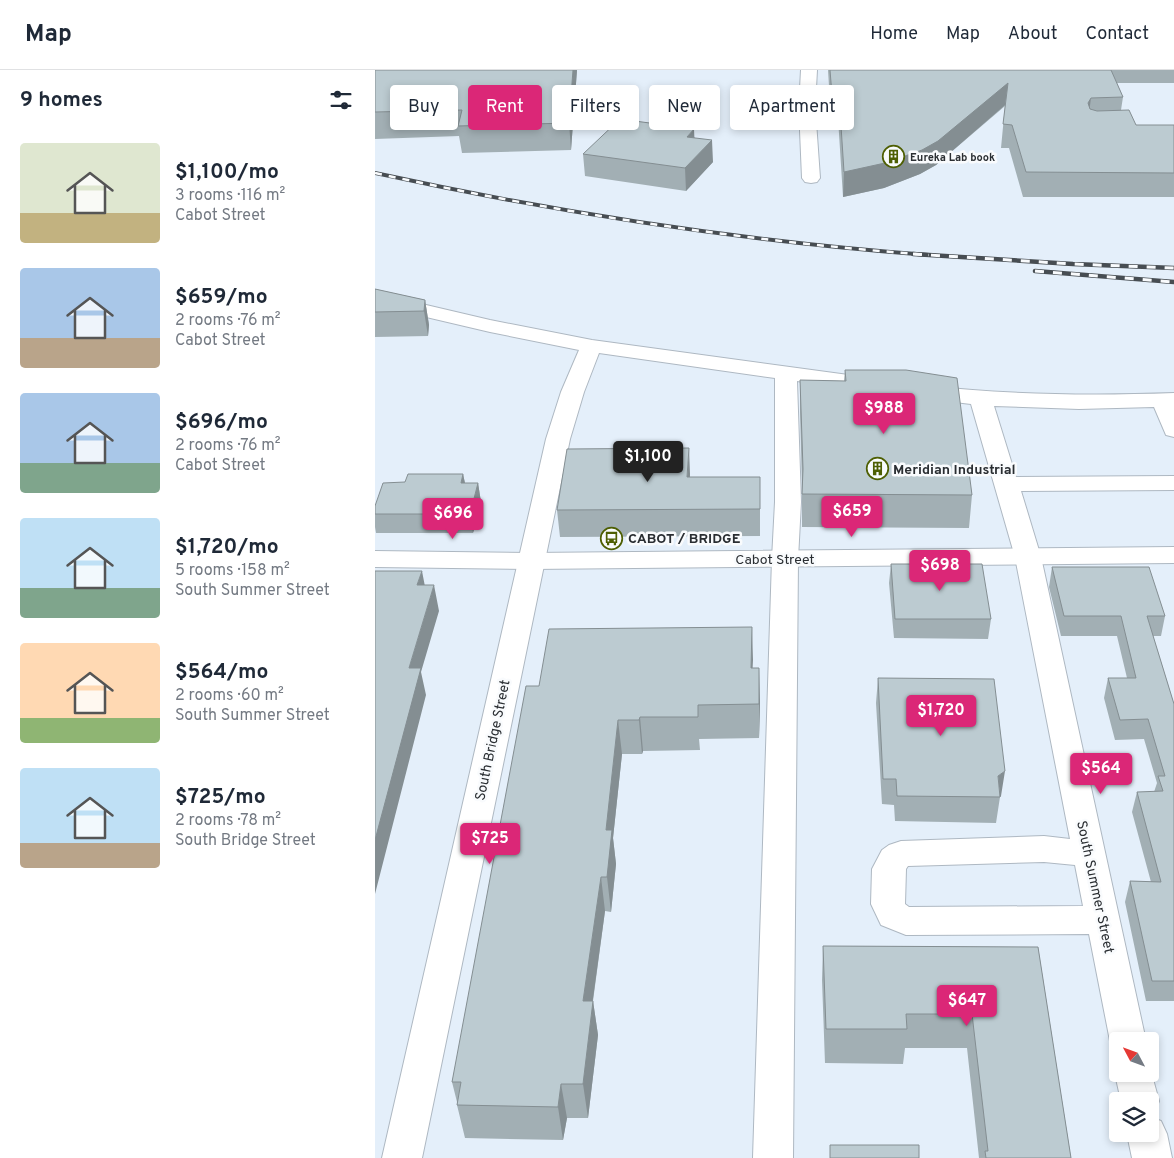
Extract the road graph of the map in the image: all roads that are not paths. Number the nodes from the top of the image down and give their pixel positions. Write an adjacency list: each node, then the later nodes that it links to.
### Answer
1 (809, 70): 2 (street)
2 (811, 178)
3 (375, 299): 4 (street)
4 (592, 346): 5 (street); 15 (street, South Bridge Street)
5 (786, 373): 6 (street); 14 (street)
6 (981, 399): 7 (street); 10 (street, South Summer Street)
7 (1168, 400): 8 (street)
8 (1174, 430)
9 (1174, 483): 10 (street)
10 (1006, 484): 12 (street, South Summer Street)
11 (1174, 555): 12 (street, Cabot Street)
12 (1028, 557): 14 (street, Cabot Street); 16 (street, South Summer Street)
13 (375, 559): 15 (street, Cabot Street)
14 (785, 559): 15 (street, Cabot Street); 21 (street)
15 (531, 561): 20 (street, South Bridge Street)
16 (1089, 854): 17 (street, South Summer Street); 17 (street)
17 (1103, 920): 18 (street, South Summer Street)
18 (1126, 1032)
19 (1149, 1142): 22 (street)
20 (402, 1158)
21 (773, 1158)
22 (1152, 1158)

